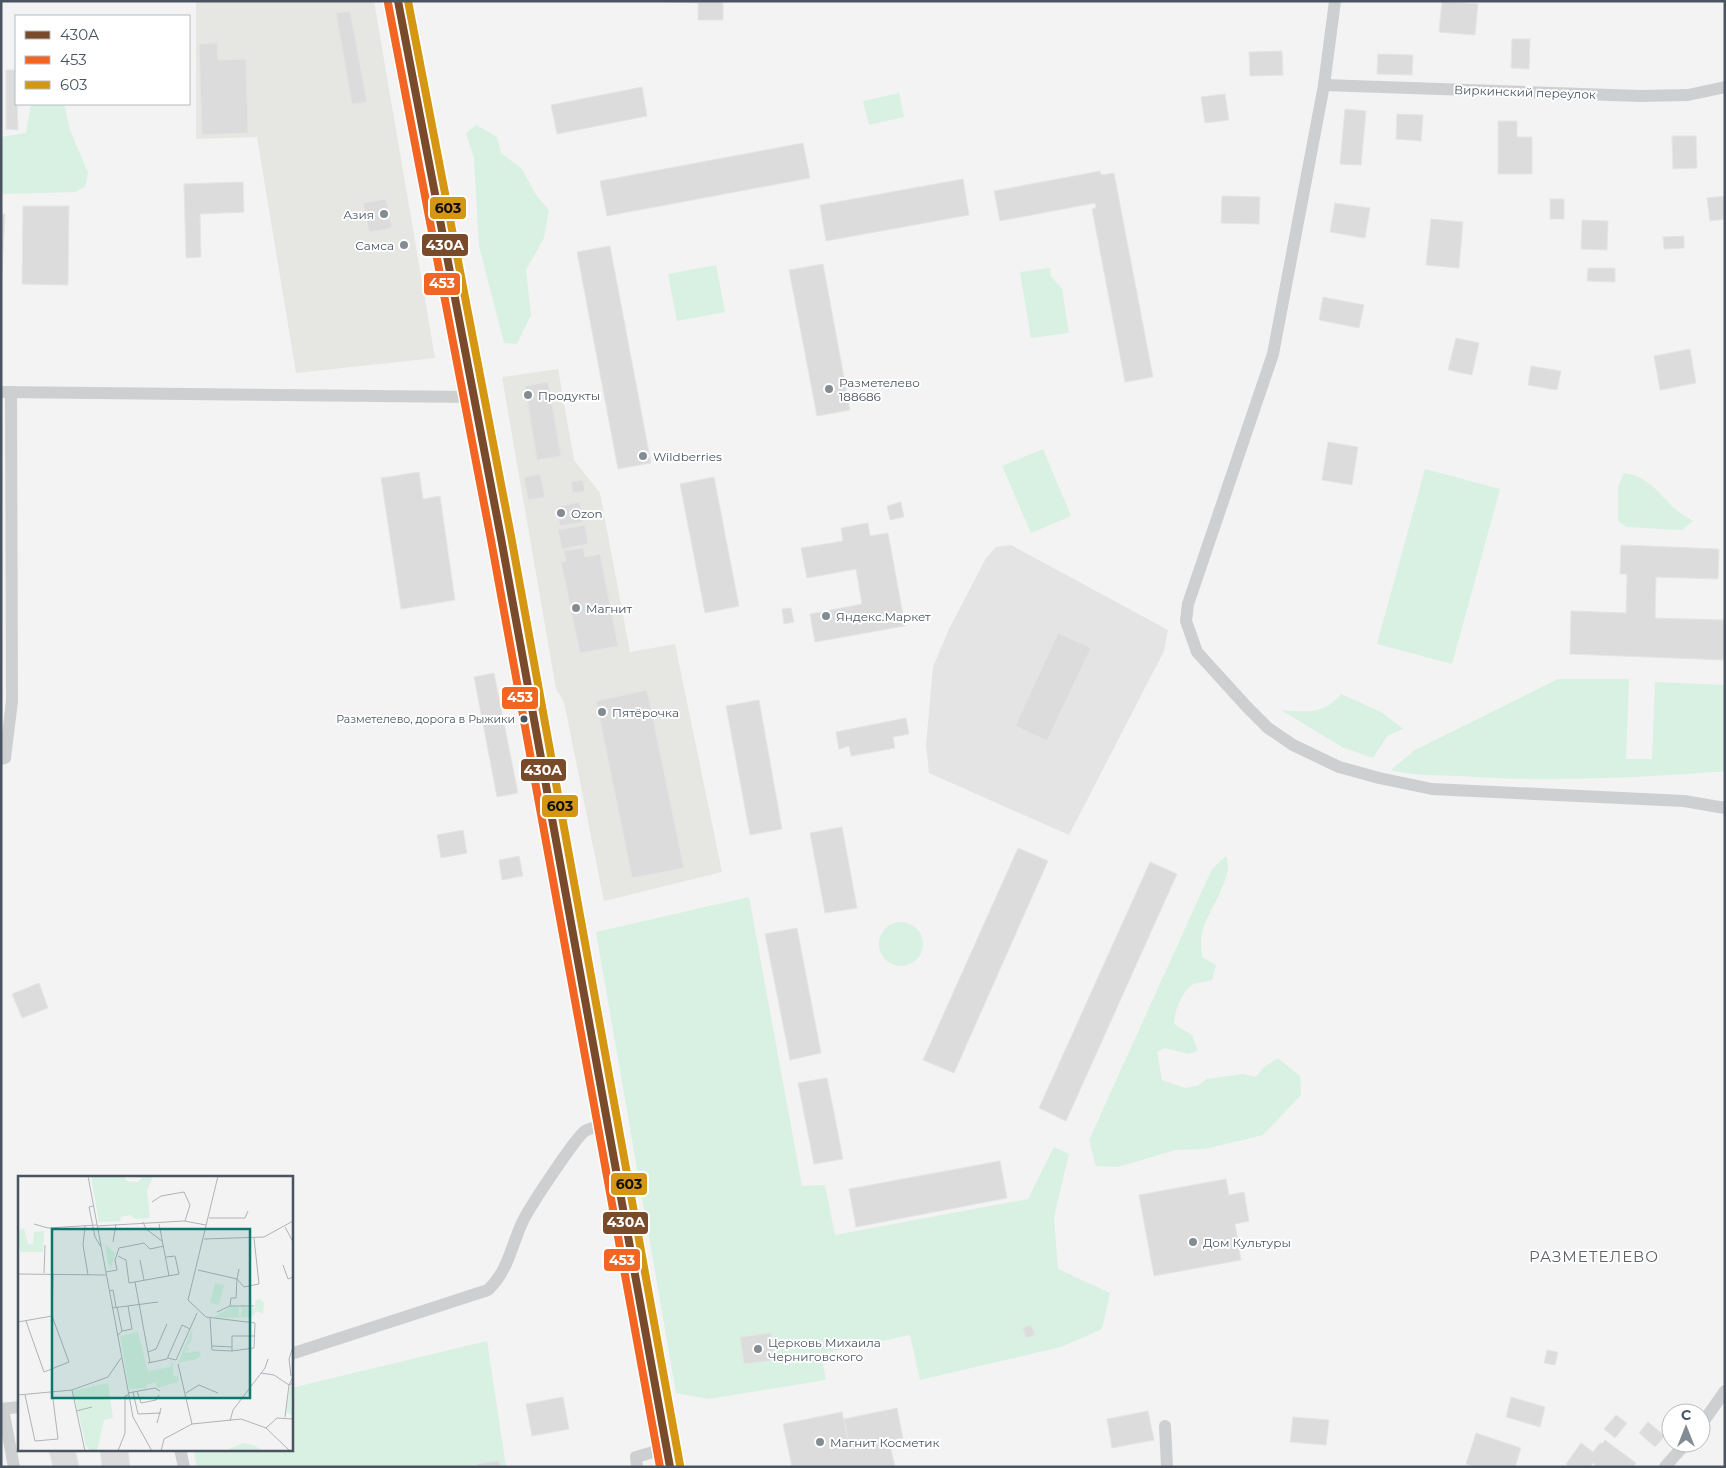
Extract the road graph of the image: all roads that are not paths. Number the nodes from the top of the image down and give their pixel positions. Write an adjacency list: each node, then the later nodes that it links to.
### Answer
1 (398, 1): 6 (main road)
2 (1334, 1): 3 (street)
3 (1324, 85): 4 (street, Виркинский переулок); 8 (street)
4 (1722, 92)
5 (6, 392): 6 (street); 7 (street)
6 (474, 397): 9 (main road)
7 (1, 759)
8 (1725, 808)
9 (607, 1124): 10 (street); 16 (main road)
10 (292, 1354)
11 (1725, 1391): 14 (street)
12 (18, 1407): 13 (street)
13 (2, 1409): 19 (street)
14 (1711, 1411)
15 (1165, 1426): 23 (street)
16 (667, 1448): 21 (street); 22 (main road)
17 (180, 1450): 20 (street)
18 (1677, 1453): 24 (street)
19 (14, 1467)
20 (184, 1467)
21 (637, 1467)
22 (670, 1467)
23 (1167, 1467)
24 (1665, 1467)

